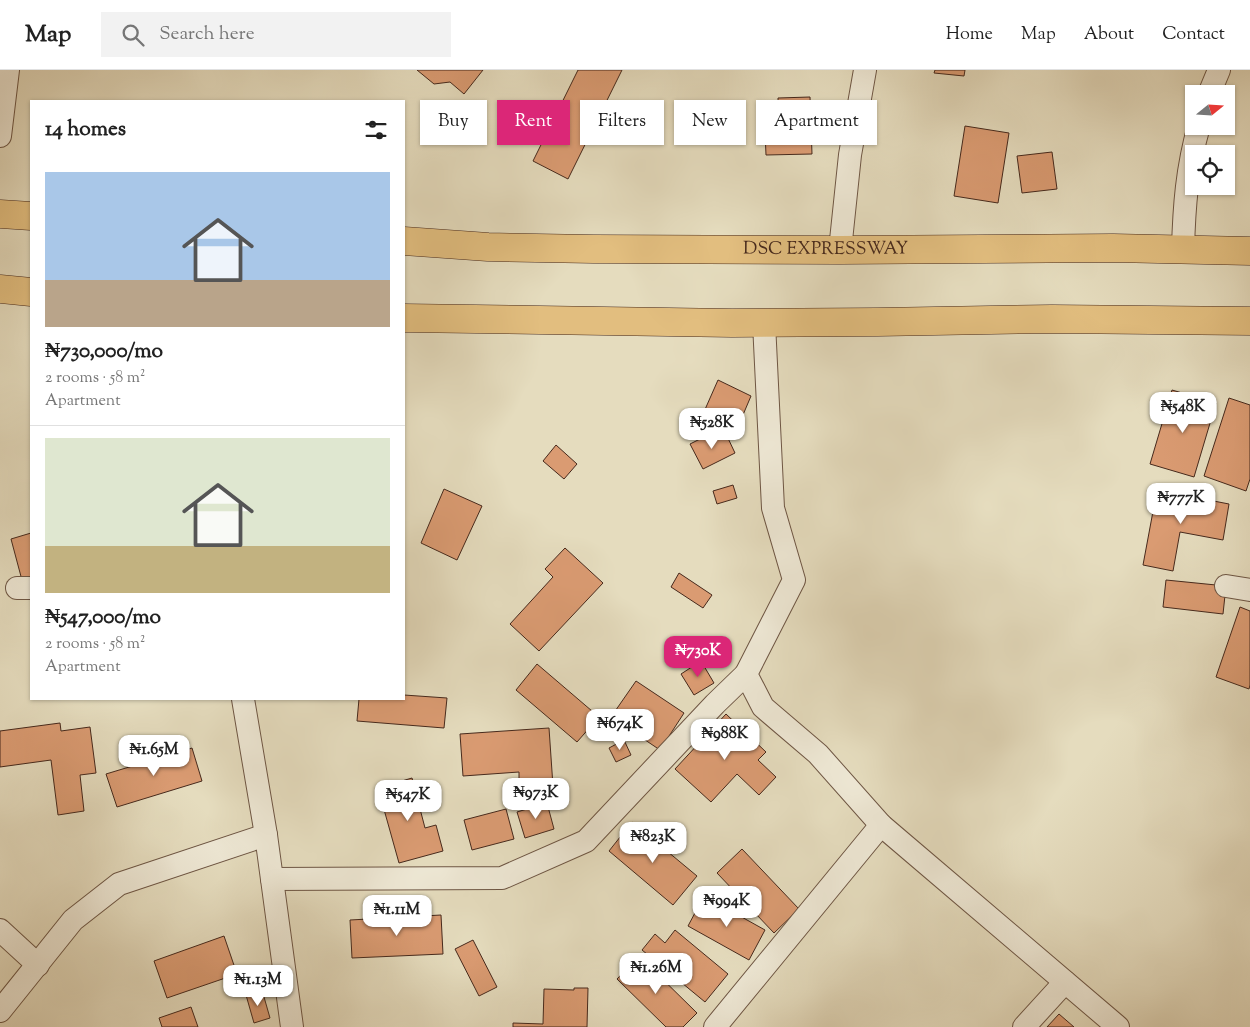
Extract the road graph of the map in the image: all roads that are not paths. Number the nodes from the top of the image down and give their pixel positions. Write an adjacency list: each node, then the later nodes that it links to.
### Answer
1 (8, 70): 6 (street)
2 (865, 70): 10 (street)
3 (1219, 70): 4 (street)
4 (1213, 85)
5 (1196, 135): 11 (street)
6 (0, 136)
7 (0, 214): 8 (main road)
8 (30, 216)
9 (405, 240): 10 (main road, DSC EXPRESSWAY)
10 (840, 250): 11 (main road, DSC EXPRESSWAY)
11 (1183, 250): 12 (main road, DSC EXPRESSWAY)
12 (1250, 251)
13 (0, 288): 14 (main road)
14 (30, 292)
15 (405, 318): 17 (main road)
16 (1250, 321): 17 (main road)
17 (764, 323): 20 (street)
18 (1226, 586): 19 (street)
19 (1250, 590)
20 (746, 674): 22 (street); 24 (street)
21 (243, 700): 23 (street)
22 (881, 825): 27 (street); 30 (street)
23 (266, 835): 24 (street); 26 (street)
24 (272, 879): 29 (street)
25 (0, 930): 26 (street)
26 (38, 964): 28 (street)
27 (1065, 982): 31 (street); 32 (street)
28 (0, 1011)
29 (292, 1027)
30 (714, 1027)
31 (1024, 1027)
32 (1118, 1027)

